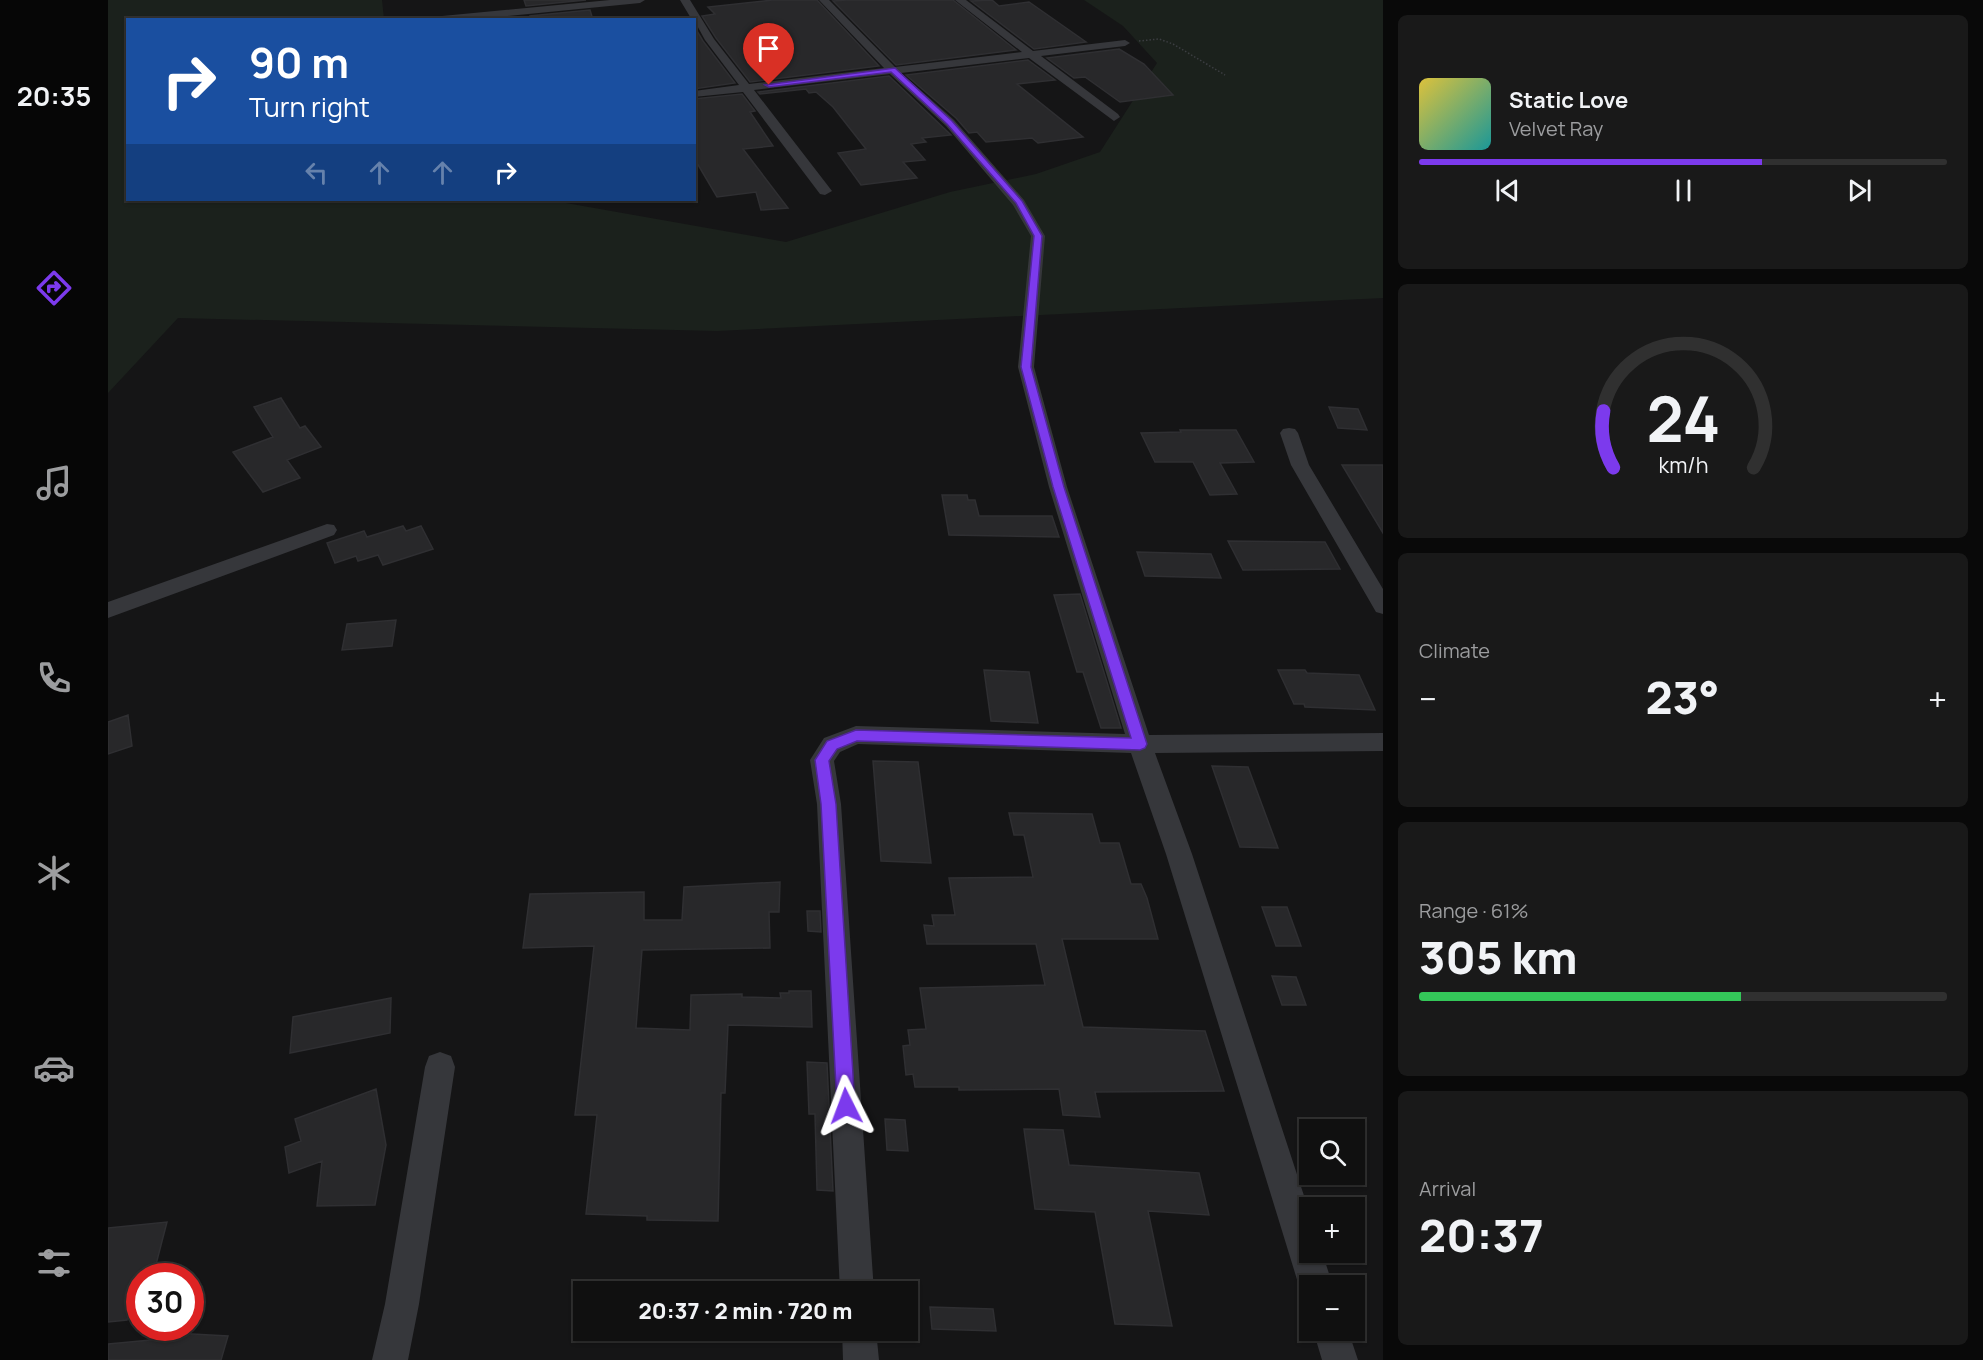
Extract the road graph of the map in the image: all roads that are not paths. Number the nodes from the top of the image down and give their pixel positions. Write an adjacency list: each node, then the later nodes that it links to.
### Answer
1 (494, 0): 6 (street)
2 (640, 0): 6 (street)
3 (685, 0): 8 (street)
4 (824, 0): 12 (street)
5 (960, 0): 11 (street)
6 (497, 13): 7 (street)
7 (451, 18)
8 (710, 39): 9 (street); 13 (street)
9 (696, 41)
10 (1125, 43): 11 (street)
11 (1028, 53): 12 (street); 15 (street)
12 (892, 70): 13 (street); 22 (street)
13 (748, 87): 14 (street); 16 (street)
14 (696, 93)
15 (1114, 117)
16 (825, 191)
17 (1289, 432): 19 (street)
18 (327, 530): 20 (street)
19 (1383, 607)
20 (108, 610)
21 (1383, 742): 22 (street)
22 (1140, 744): 24 (street); 25 (street)
23 (440, 1067): 28 (street)
24 (1313, 1275)
25 (856, 1281)
26 (860, 1341): 29 (street)
27 (1334, 1341): 30 (street)
28 (390, 1360)
29 (861, 1360)
30 (1340, 1360)

